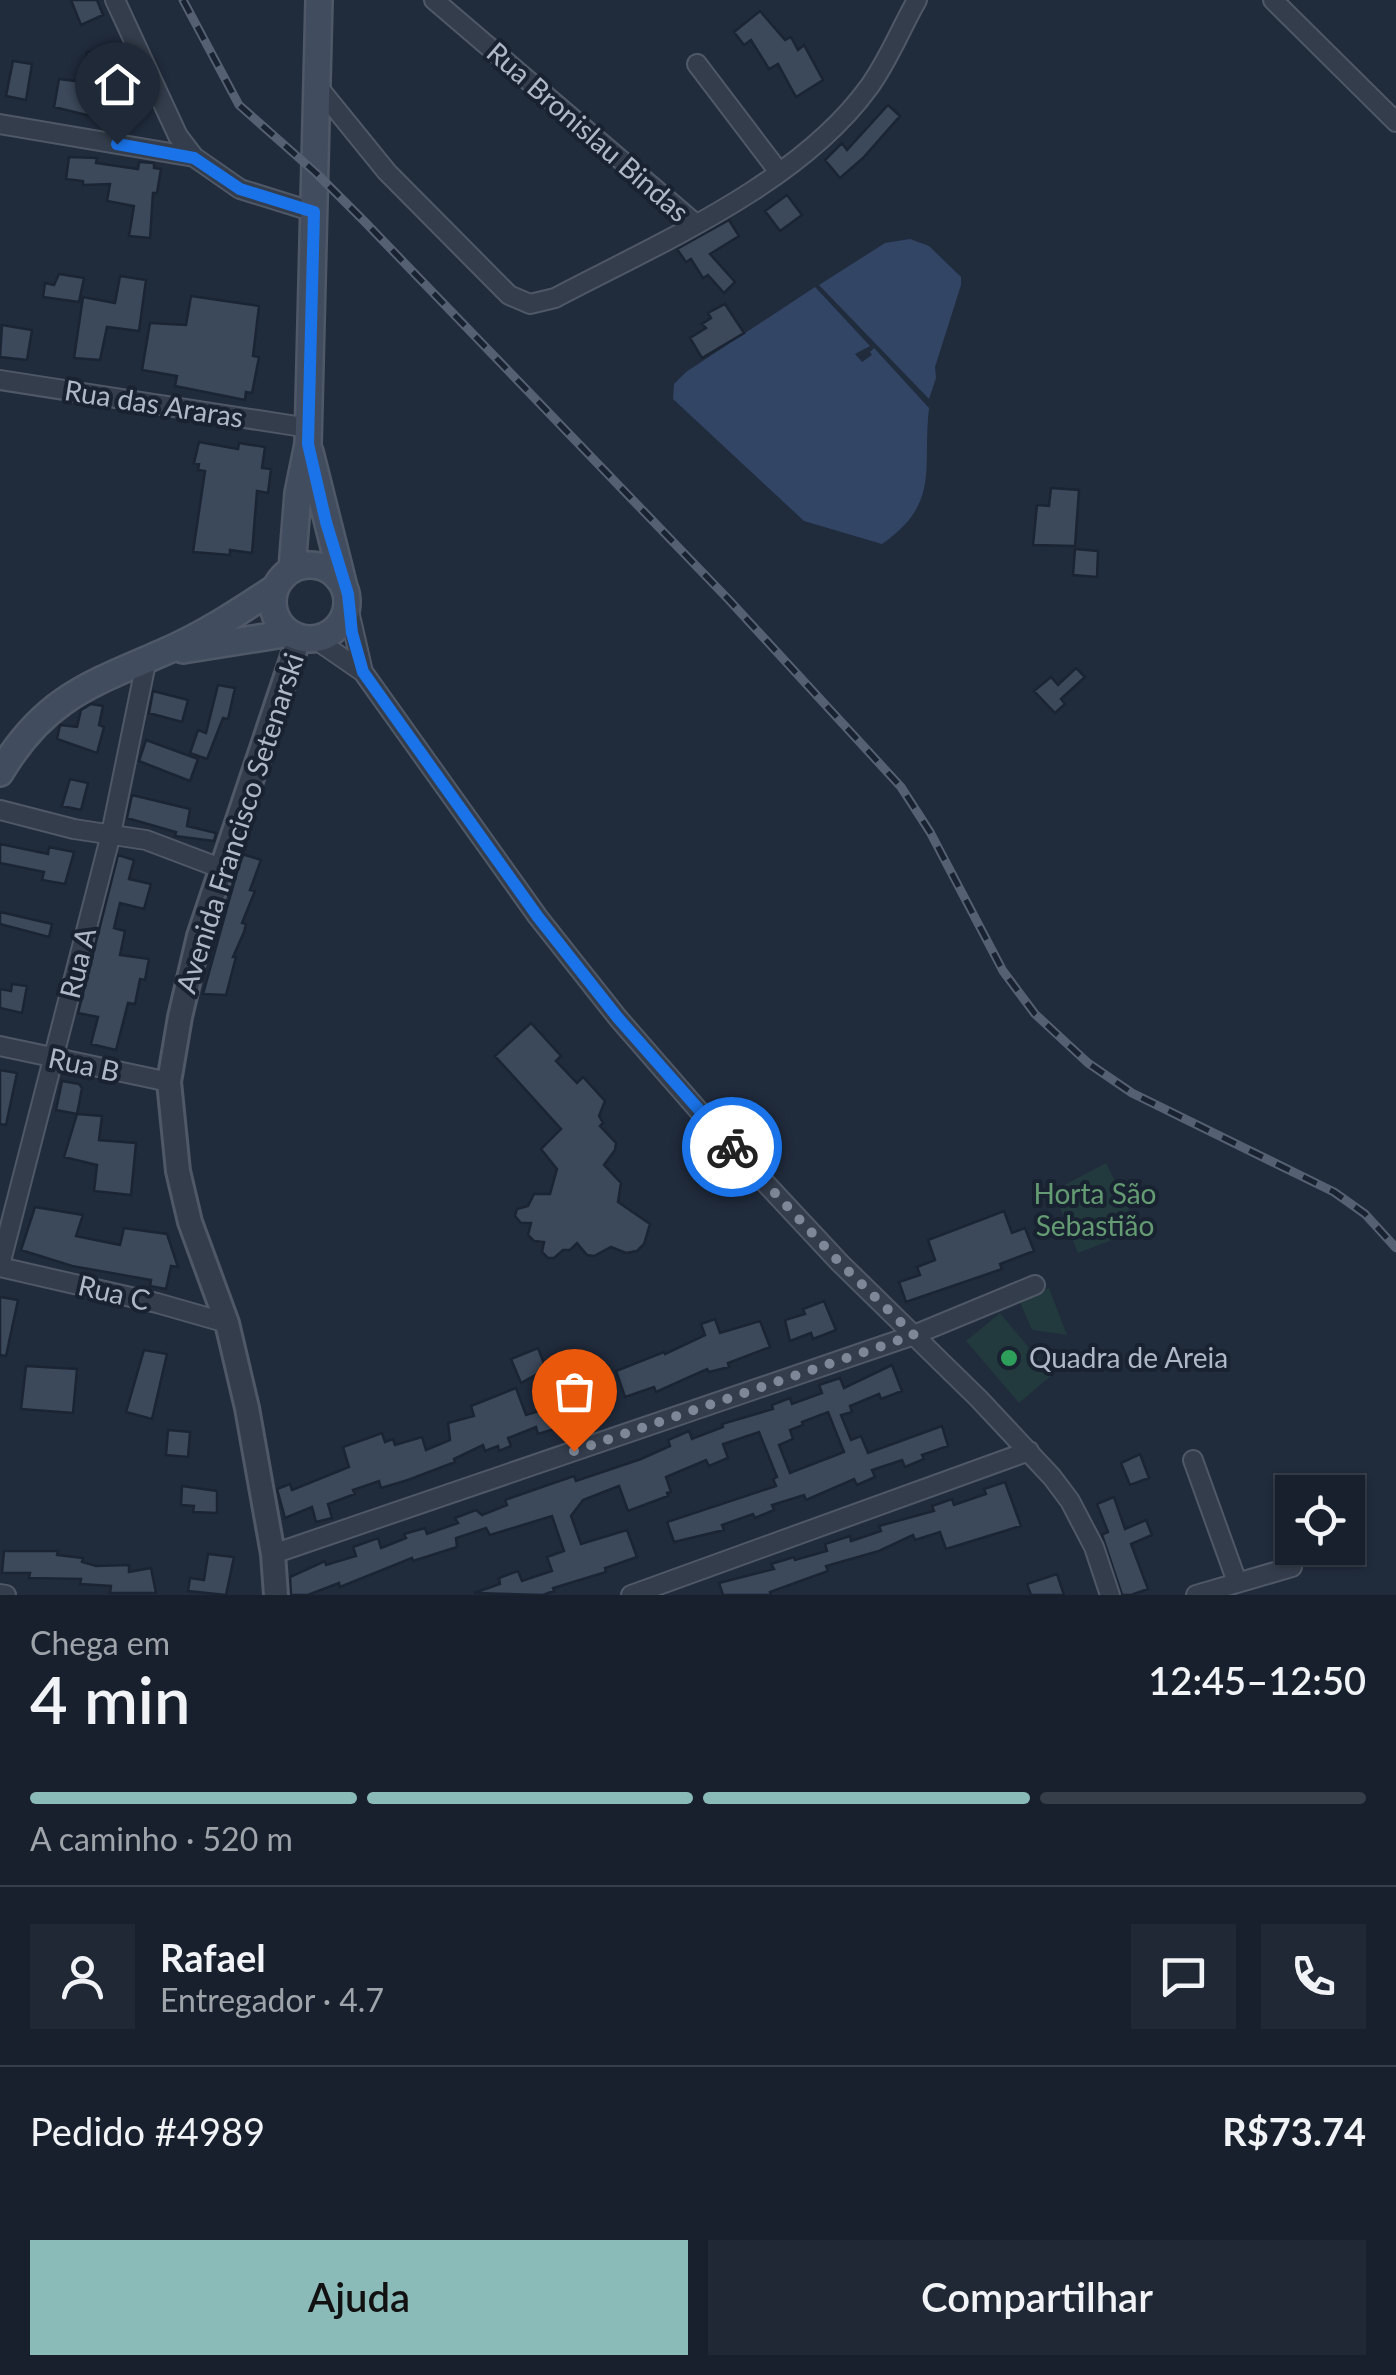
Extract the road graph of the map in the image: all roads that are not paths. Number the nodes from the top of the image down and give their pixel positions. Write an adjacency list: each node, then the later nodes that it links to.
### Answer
1 (115, 0): 10 (street)
2 (319, 0): 7 (main road)
3 (434, 0): 13 (street, Rua Bronislau Bindas)
4 (917, 0): 11 (street)
5 (1273, 0): 8 (street)
6 (697, 64): 11 (street)
7 (318, 87): 12 (main road); 13 (street)
8 (1396, 122)
9 (0, 124): 10 (street)
10 (194, 158): 12 (street)
11 (779, 172): 13 (street)
12 (314, 212): 15 (main road)
13 (696, 224)
14 (0, 380): 15 (street, Rua das Araras)
15 (309, 436): 16 (main road); 17 (main road)
16 (284, 578): 17 (main road); 18 (main road); 19 (main road)
17 (346, 595): 18 (main road); 20 (street)
18 (301, 637): 19 (main road); 20 (street); 24 (street, Avenida Francisco Setenarski)
19 (155, 656): 21 (main road); 23 (street, Rua A)
20 (363, 672): 31 (street)
21 (0, 773)
22 (0, 810): 23 (street)
23 (110, 834): 24 (street); 26 (street, Rua A)
24 (220, 868): 27 (street, Avenida Francisco Setenarski)
25 (0, 1046): 26 (street, Rua B)
26 (54, 1060): 27 (street, Rua B); 28 (street, Rua A)
27 (169, 1082): 30 (street, Avenida Francisco Setenarski)
28 (0, 1266): 30 (street, Rua C)
29 (1035, 1285): 31 (street)
30 (226, 1323): 34 (street, Avenida Francisco Setenarski)
31 (914, 1335): 32 (street); 34 (street)
32 (1029, 1451): 37 (street); 40 (street)
33 (1193, 1460): 36 (street)
34 (273, 1554): 38 (street, Avenida Francisco Setenarski)
35 (1292, 1567): 36 (street)
36 (1237, 1582): 41 (street)
37 (681, 1587): 39 (street)
38 (276, 1595)
39 (630, 1595)
40 (1110, 1595)
41 (1196, 1595)

